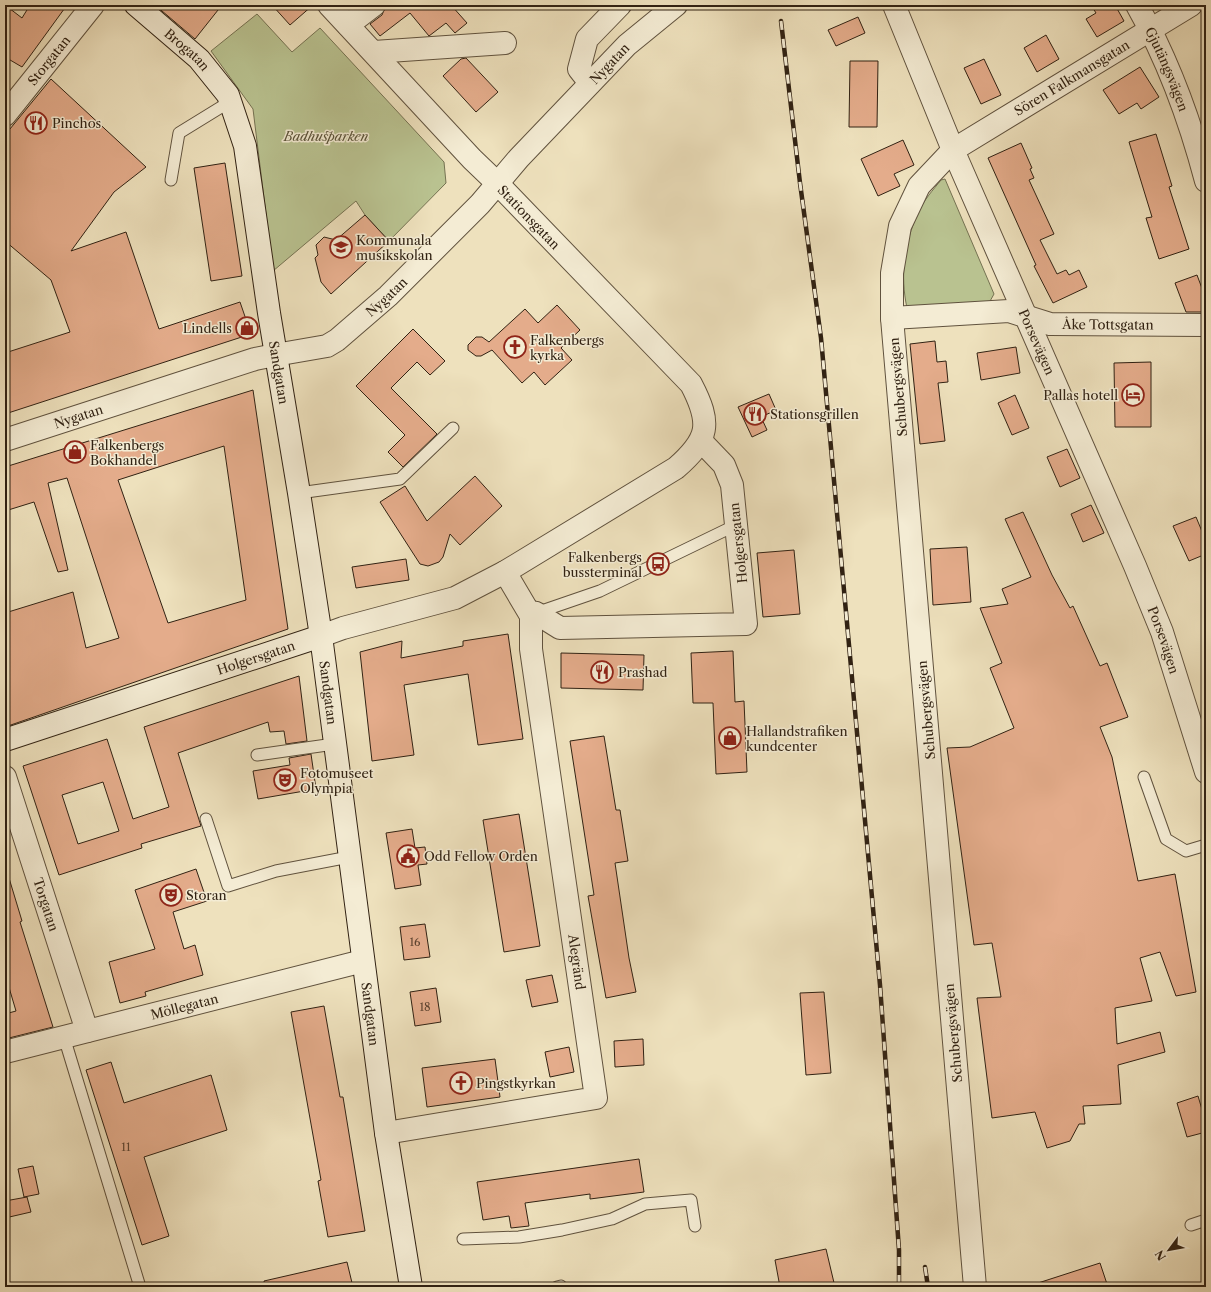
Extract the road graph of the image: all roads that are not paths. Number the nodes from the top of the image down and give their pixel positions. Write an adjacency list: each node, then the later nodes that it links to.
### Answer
1 (93, 5): 16 (street, Storgatan)
2 (136, 5): 15 (street, Brogatan)
3 (329, 5): 10 (street, Stationsgatan)
4 (374, 5): 10 (street)
5 (620, 5): 14 (street)
6 (676, 5): 14 (street, Nygatan)
7 (894, 5): 17 (street, Porsevägen)
8 (1137, 5): 11 (street, Gjutängsvägen)
9 (1191, 5): 11 (street, Sören Falkmansgatan)
10 (348, 25): 13 (street, Stationsgatan)
11 (1150, 28): 17 (street, Sören Falkmansgatan); 19 (street, Gjutängsvägen)
12 (505, 43): 13 (street)
13 (374, 52): 20 (street, Stationsgatan)
14 (590, 83): 20 (street, Nygatan)
15 (231, 102): 18 (lane); 24 (street, Sandgatan)
16 (5, 115)
17 (953, 150): 21 (street, Schubergsvägen); 22 (street, Porsevägen)
18 (172, 180)
19 (1206, 181)
20 (497, 183): 24 (street, Nygatan); 27 (street, Stationsgatan)
21 (892, 318): 22 (street, Åke Tottsgatan); 53 (street, Schubergsvägen)
22 (1028, 318): 23 (street, Åke Tottsgatan); 36 (street, Porsevägen)
23 (1206, 325)
24 (275, 355): 26 (street, Nygatan); 28 (street, Sandgatan)
25 (453, 428): 28 (lane)
26 (5, 440)
27 (701, 441): 29 (street, Holgersgatan); 30 (street, Holgersgatan)
28 (299, 493): 32 (street, Sandgatan)
29 (736, 525): 31 (lane); 31 (street, Holgersgatan)
30 (505, 572): 31 (street, Holgersgatan); 32 (street, Holgersgatan)
31 (534, 615): 46 (street, Alegränd)
32 (321, 636): 33 (street, Holgersgatan); 34 (street, Sandgatan)
33 (5, 740)
34 (334, 744): 35 (lane); 41 (street, Sandgatan)
35 (257, 755)
36 (1206, 772)
37 (5, 777): 43 (street, Torgatan)
38 (1144, 777): 40 (lane)
39 (206, 819): 41 (lane)
40 (1206, 845)
41 (349, 857): 42 (street, Sandgatan)
42 (363, 961): 43 (street, Möllegatan); 46 (street, Sandgatan)
43 (87, 1031): 44 (street, Möllegatan)
44 (64, 1037): 45 (street, Möllegatan); 51 (lane)
45 (5, 1052)
46 (386, 1132): 52 (street, Sandgatan)
47 (1206, 1220): 48 (lane)
48 (1191, 1225)
49 (695, 1226): 50 (lane)
50 (463, 1239)
51 (140, 1287)
52 (410, 1287)
53 (975, 1287)

